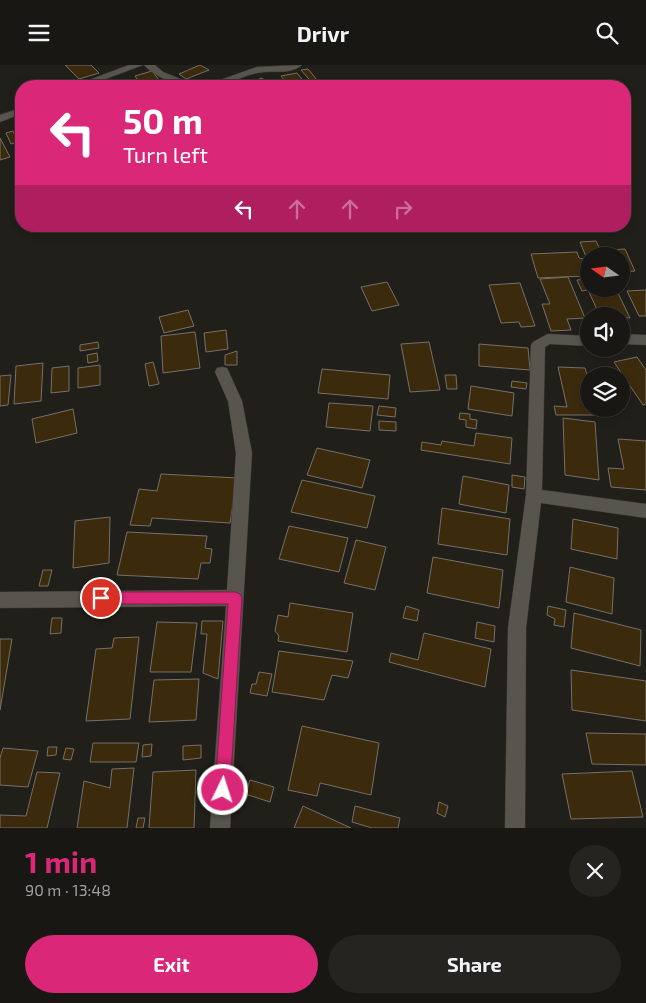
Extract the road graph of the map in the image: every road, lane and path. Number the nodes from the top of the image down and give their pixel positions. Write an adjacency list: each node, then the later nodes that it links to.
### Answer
1 (138, 65): 4 (street)
2 (149, 65): 5 (street)
3 (297, 65): 6 (street)
4 (95, 80)
5 (176, 80)
6 (231, 80)
7 (15, 113): 8 (street)
8 (0, 119)
9 (630, 339): 10 (street)
10 (646, 340)
11 (580, 341): 13 (street)
12 (222, 372): 15 (street)
13 (534, 495): 14 (street); 18 (street)
14 (646, 511)
15 (235, 598): 16 (street); 17 (street)
16 (0, 600)
17 (220, 828)
18 (515, 828)

